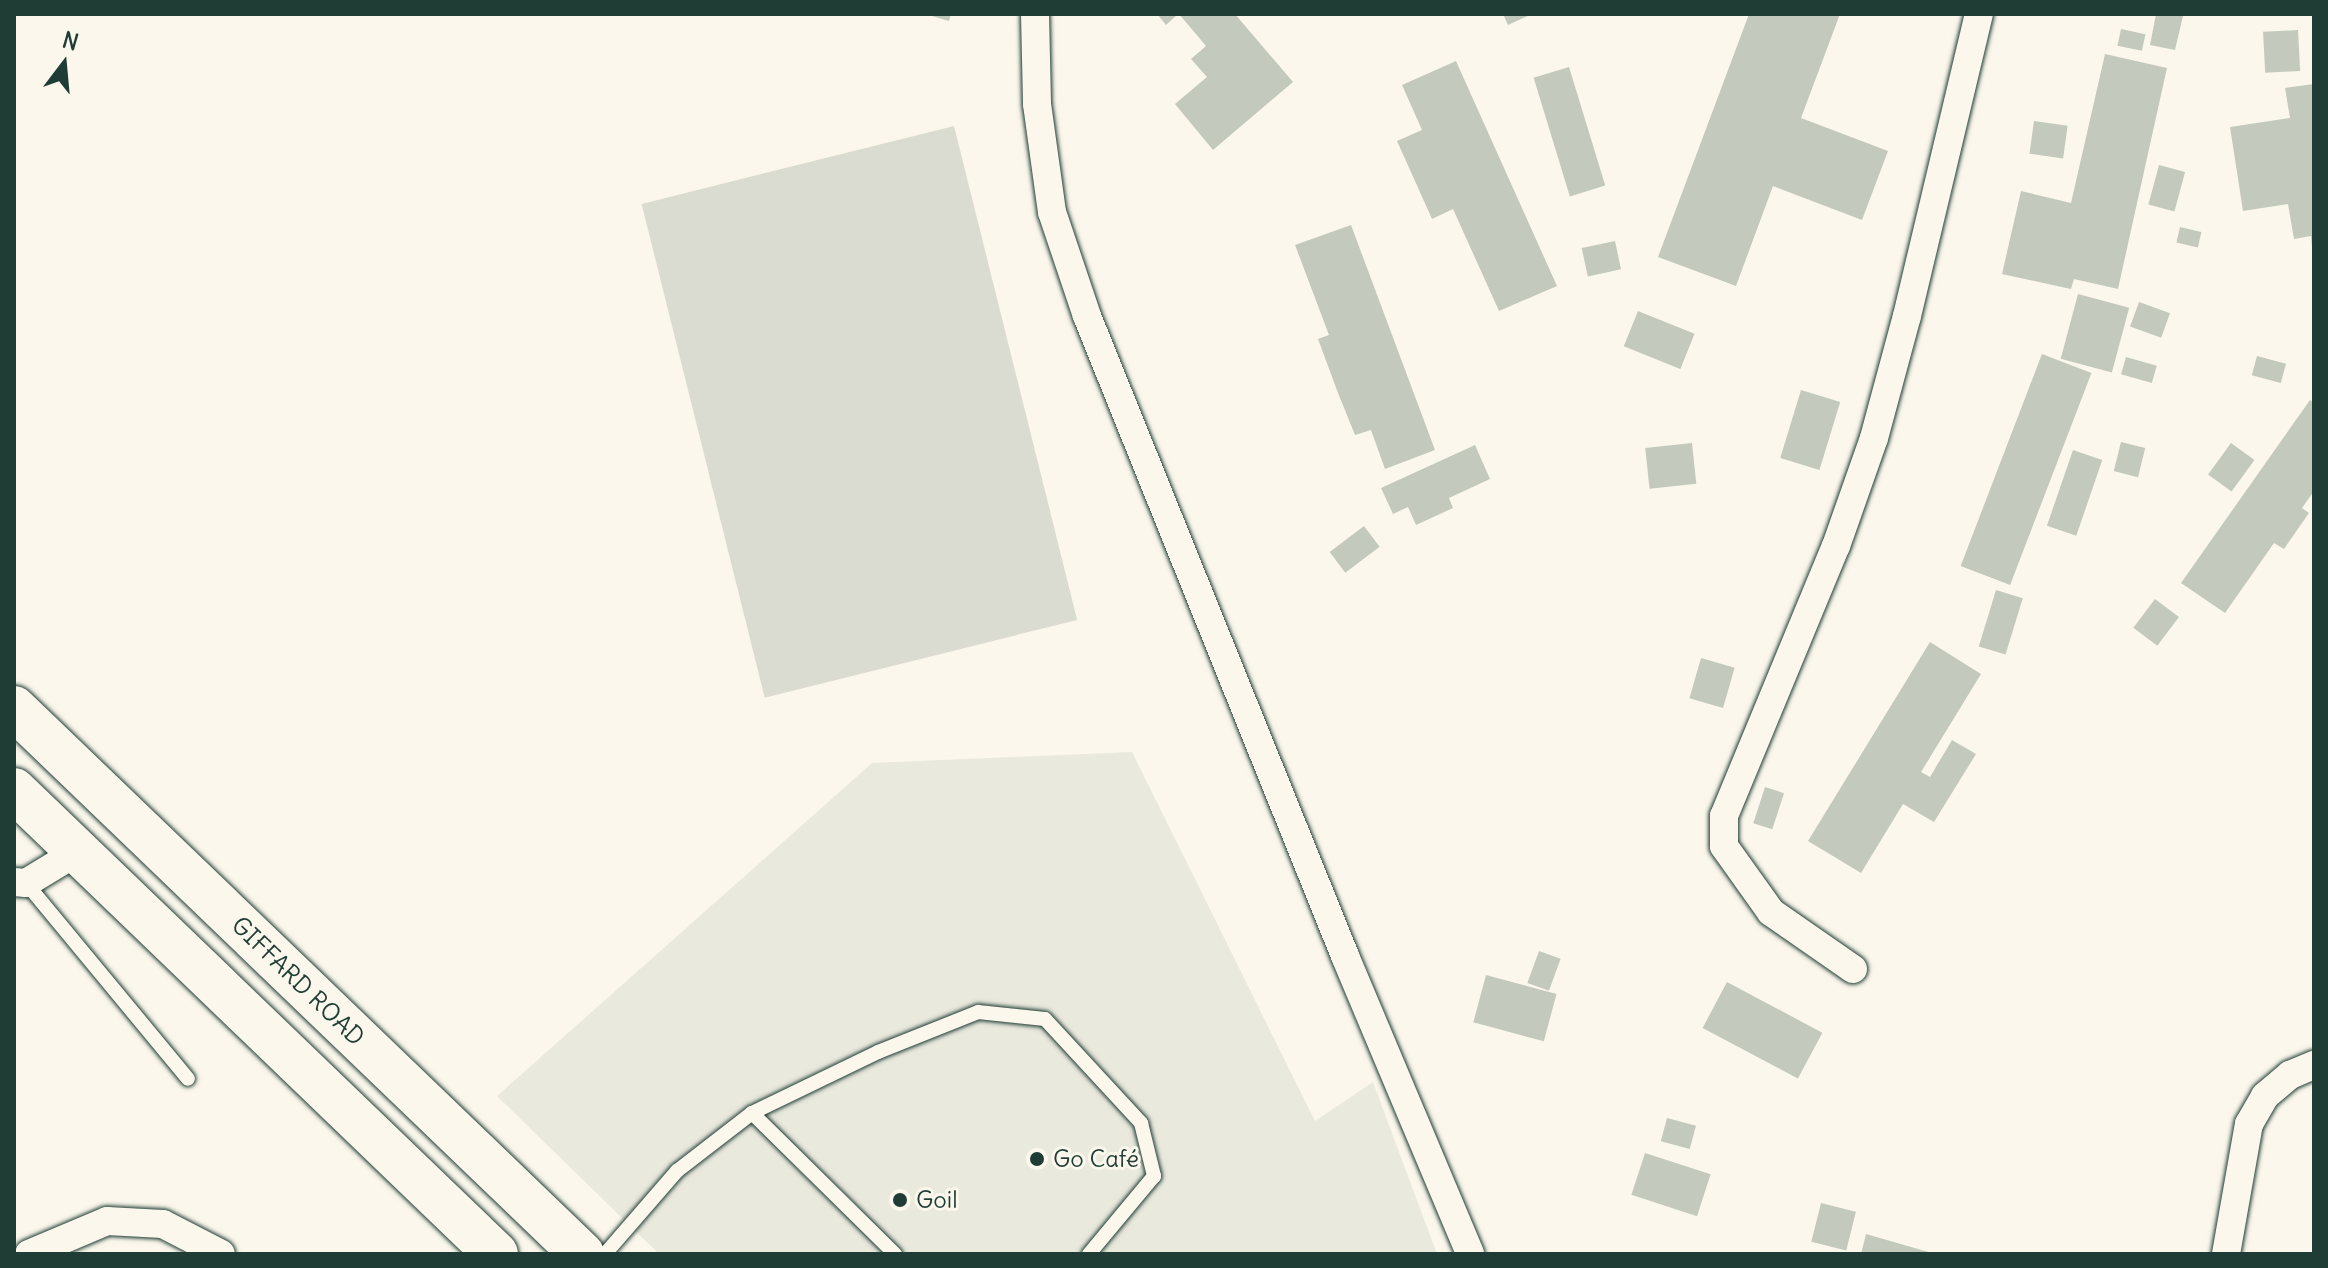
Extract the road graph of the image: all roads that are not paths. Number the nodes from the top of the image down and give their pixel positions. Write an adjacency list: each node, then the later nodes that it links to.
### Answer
1 (1035, 14): 18 (street)
2 (1979, 14): 7 (street)
3 (14, 708): 14 (main road, GIFFARD ROAD)
4 (14, 790): 5 (main road)
5 (77, 852): 6 (street); 13 (main road)
6 (20, 883): 9 (lane)
7 (1853, 969)
8 (2314, 1065): 19 (street)
9 (188, 1079)
10 (752, 1113): 15 (lane); 16 (lane); 17 (lane)
11 (29, 1254): 12 (street)
12 (221, 1254)
13 (496, 1254)
14 (582, 1254)
15 (605, 1254)
16 (895, 1254)
17 (1089, 1254)
18 (1470, 1254)
19 (2226, 1254)

